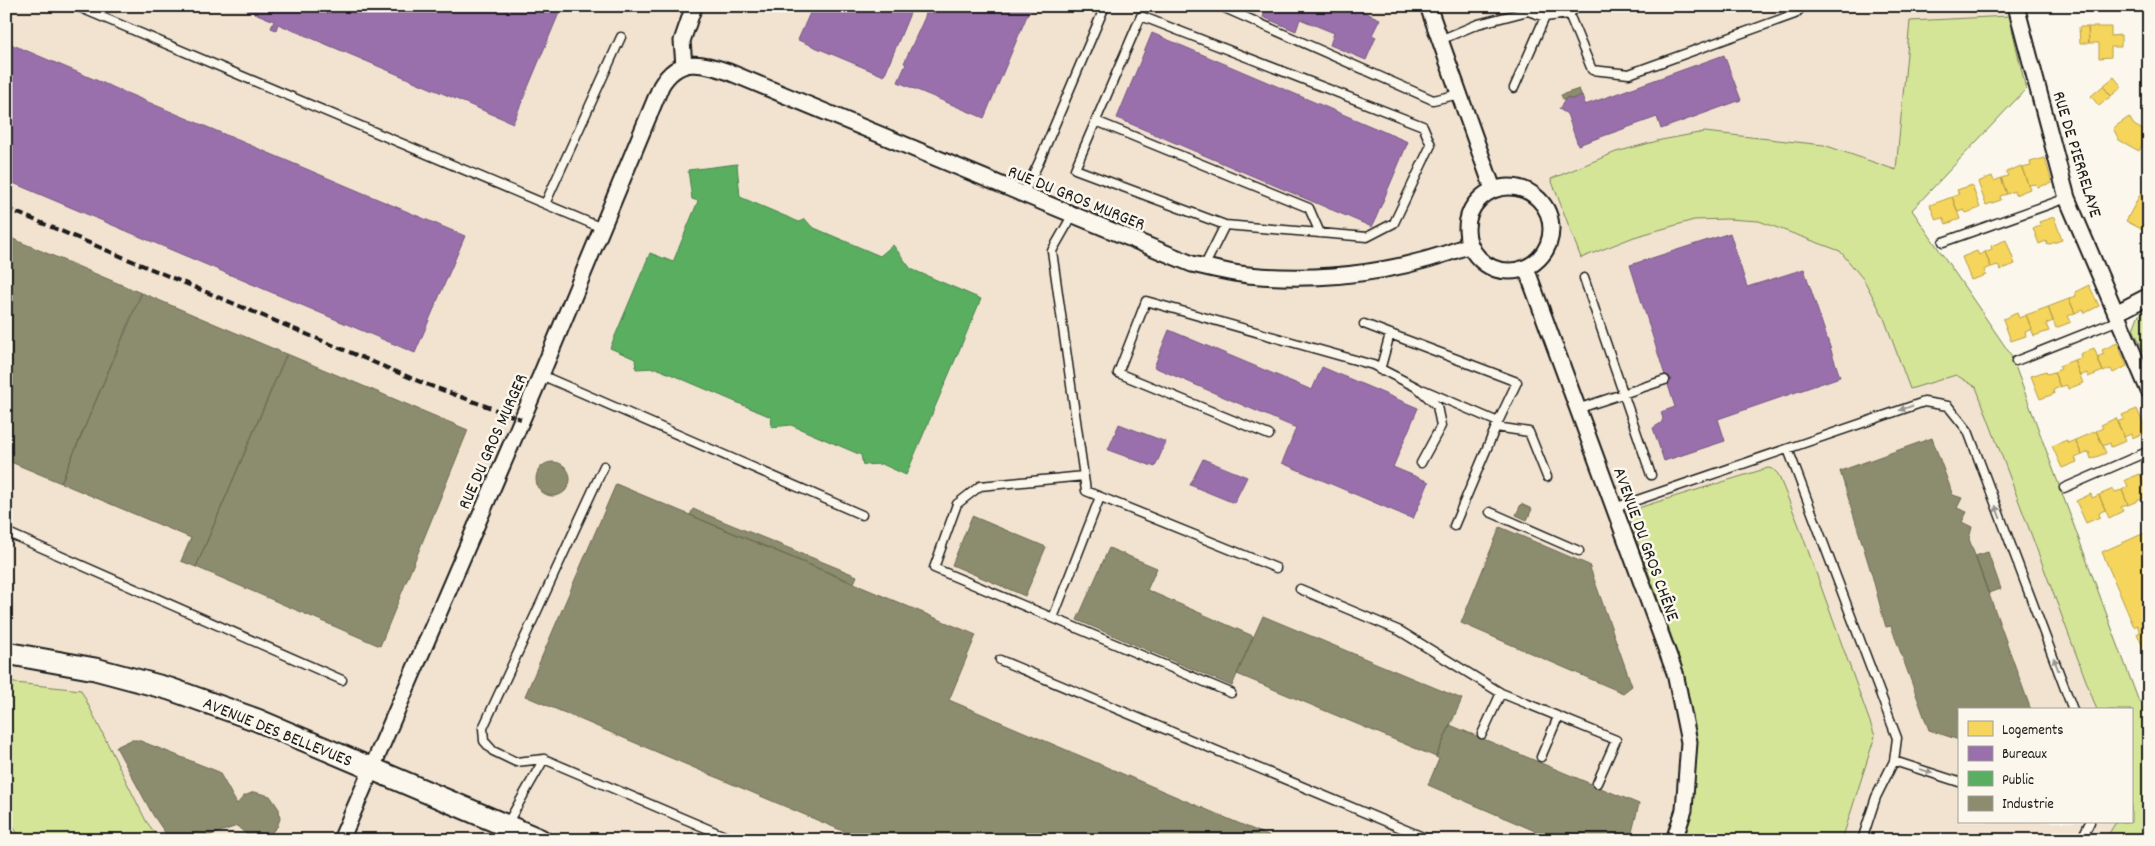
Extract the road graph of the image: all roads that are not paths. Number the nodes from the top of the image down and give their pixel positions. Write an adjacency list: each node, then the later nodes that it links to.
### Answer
1 (76, 6): 20 (lane)
2 (694, 6): 13 (street)
3 (1105, 6): 18 (lane)
4 (1220, 6): 15 (lane)
5 (1428, 6): 12 (street)
6 (1578, 6): 9 (lane)
7 (1803, 6): 9 (lane)
8 (2016, 6): 19 (street, RUE DE PIERRELAYE)
9 (1569, 14): 10 (lane)
10 (1545, 17): 12 (lane); 14 (lane)
11 (621, 37): 20 (lane)
12 (1440, 40): 15 (street)
13 (684, 65): 18 (street, RUE DU GROS MURGER); 23 (street, RUE DU GROS MURGER)
14 (1514, 88)
15 (1460, 94): 17 (street)
16 (1096, 121): 22 (lane); 24 (lane); 24 (lane)
17 (1494, 189): 26 (street); 28 (street)
18 (1023, 195): 21 (street, RUE DU GROS MURGER)
19 (2067, 198): 25 (lane); 31 (street, RUE DE PIERRELAYE)
20 (545, 204): 23 (lane)
21 (1072, 216): 27 (street, RUE DU GROS MURGER); 49 (lane)
22 (1225, 225): 24 (lane); 27 (lane)
23 (602, 228): 36 (street, RUE DU GROS MURGER)
24 (1320, 233)
25 (1942, 242)
26 (1470, 245): 27 (street, RUE DU GROS MURGER); 28 (street)
27 (1204, 267)
28 (1526, 268): 41 (street, AVENUE DU GROS CHÊNE)
29 (1584, 278): 40 (lane)
30 (2149, 296): 31 (street)
31 (2118, 317): 34 (lane); 39 (street, RUE DE PIERRELAYE)
32 (1364, 324): 33 (lane)
33 (1390, 334): 35 (lane); 42 (lane)
34 (2016, 360)
35 (1380, 370): 38 (lane); 43 (lane)
36 (541, 375): 55 (lane); 73 (street, RUE DU GROS MURGER)
37 (1666, 380): 40 (lane)
38 (1418, 388): 42 (lane); 46 (lane)
39 (2149, 391)
40 (1623, 394): 41 (lane); 48 (lane)
41 (1578, 409): 53 (street, AVENUE DU GROS CHÊNE)
42 (1497, 425): 50 (lane); 56 (lane)
43 (1269, 435)
44 (1788, 449): 53 (lane); 67 (lane, one-way to 44); 72 (lane)
45 (2149, 451): 51 (lane)
46 (1420, 463)
47 (604, 466): 71 (lane)
48 (1651, 475)
49 (1084, 476): 52 (lane); 61 (lane)
50 (1547, 477)
51 (2064, 488)
52 (1100, 497): 59 (lane); 61 (lane)
53 (1614, 508): 82 (street, AVENUE DU GROS CHÊNE)
54 (1490, 512): 58 (lane)
55 (862, 515)
56 (1454, 526)
57 (6, 532): 64 (lane)
58 (1579, 551)
59 (1276, 568)
60 (1300, 589): 66 (lane)
61 (1053, 618): 65 (lane)
62 (6, 653): 73 (street, AVENUE DES BELLEVUES)
63 (1000, 660): 81 (lane)
64 (342, 680)
65 (1231, 693)
66 (1501, 693): 68 (lane); 69 (lane)
67 (2072, 708)
68 (1558, 717): 70 (lane); 75 (lane)
69 (1482, 734)
70 (1540, 757)
71 (544, 759): 77 (lane); 80 (lane)
72 (1894, 761): 74 (lane, one-way to 74); 83 (lane)
73 (373, 768): 77 (street, AVENUE DES BELLEVUES); 78 (street, RUE DU GROS MURGER)
74 (1958, 782)
75 (1597, 783)
76 (2088, 824): 84 (lane)
77 (506, 826): 79 (street, AVENUE DES BELLEVUES)
78 (341, 840)
79 (540, 840)
80 (734, 840)
81 (1430, 840)
82 (1674, 840)
83 (1862, 840)
84 (2081, 840)

